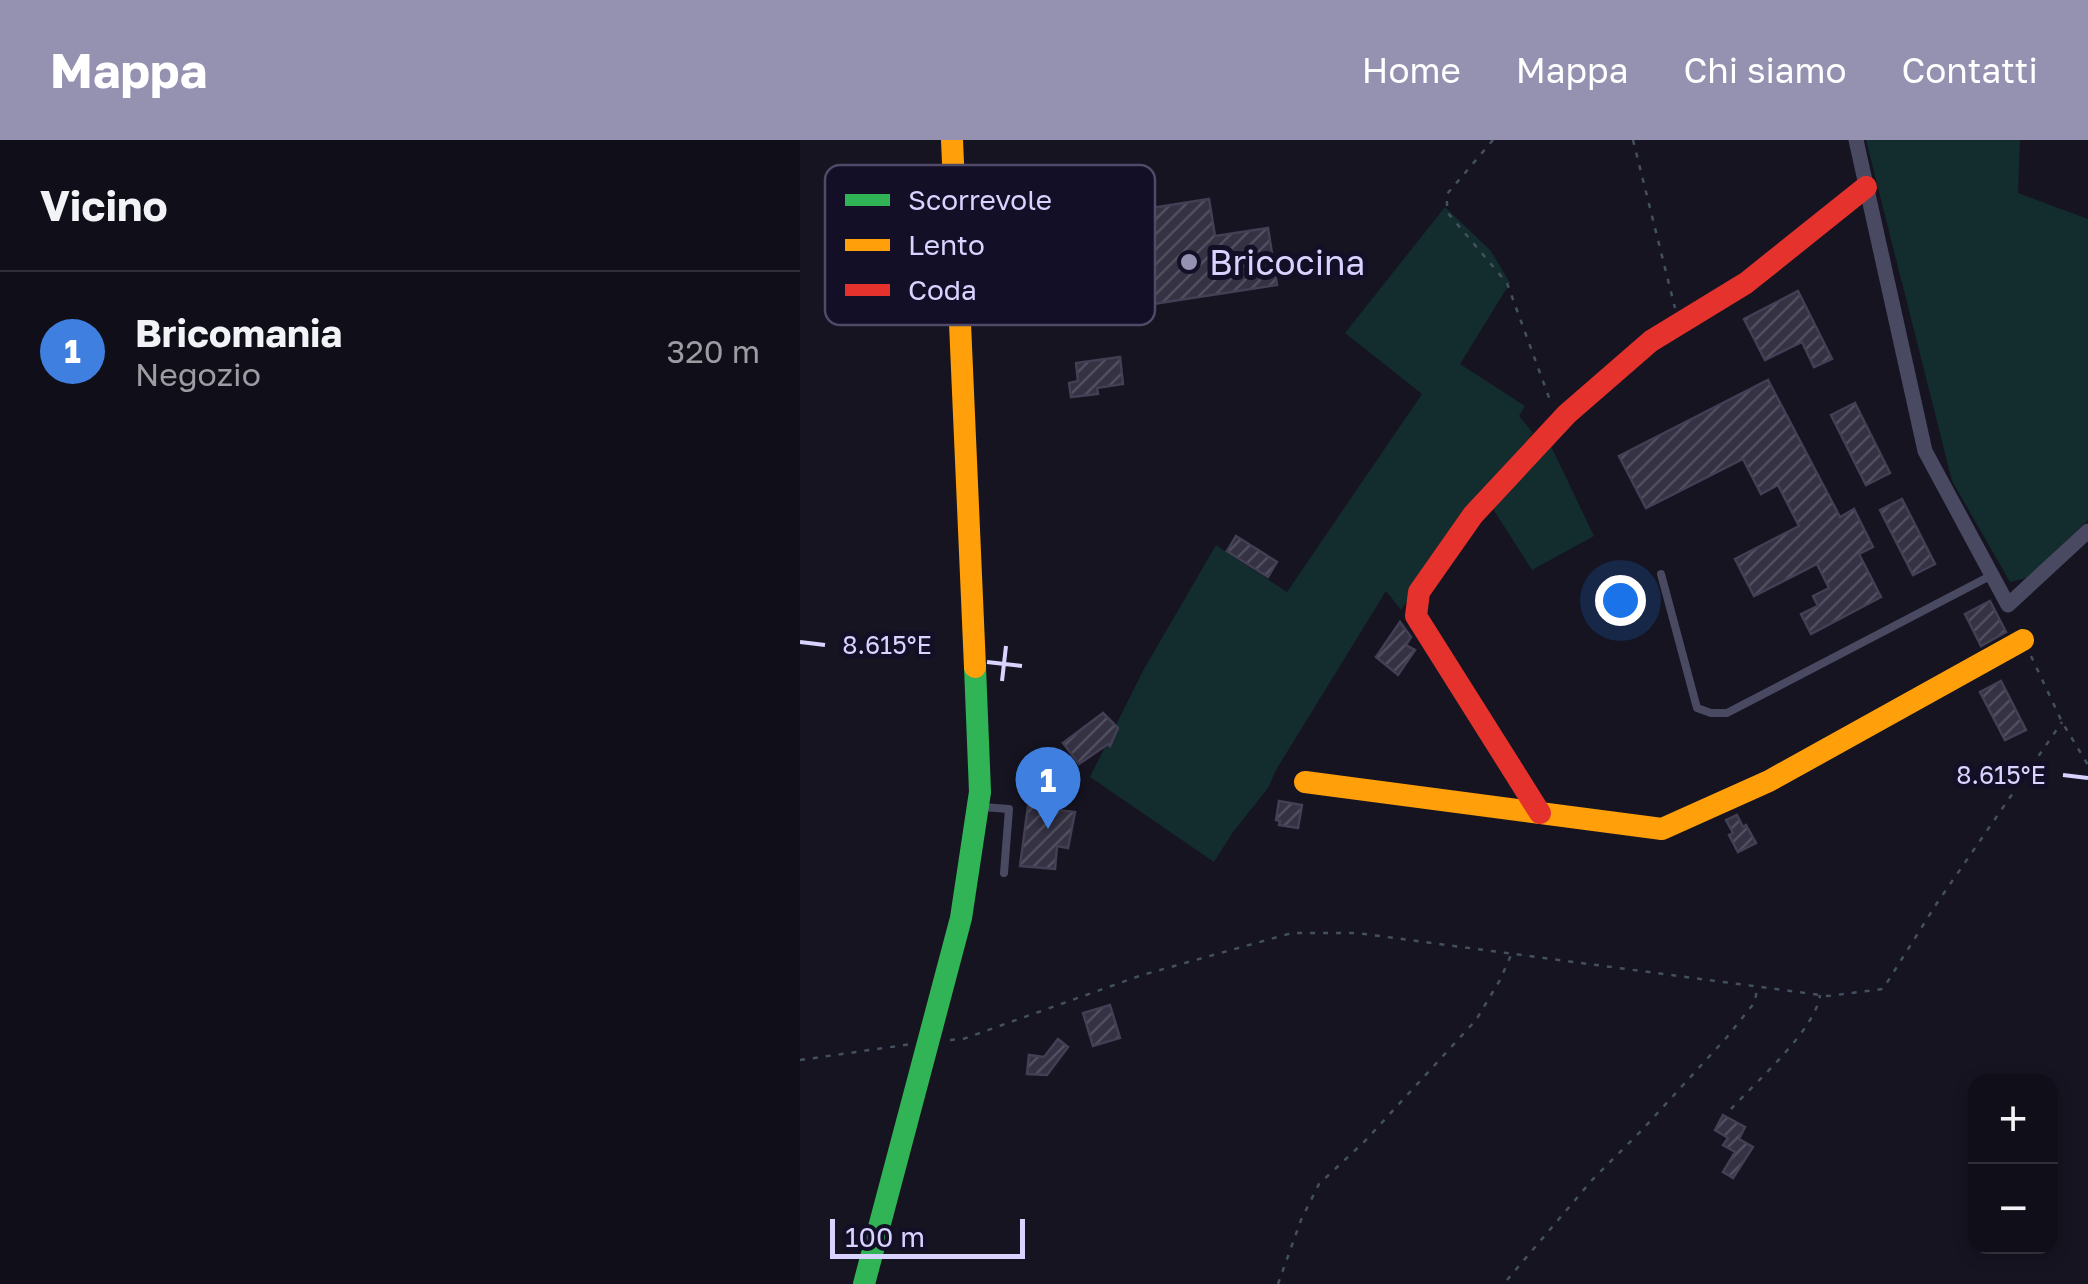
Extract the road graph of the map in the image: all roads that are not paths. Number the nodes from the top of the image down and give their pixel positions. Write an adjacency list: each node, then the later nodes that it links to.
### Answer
1 (952, 140): 3 (street)
2 (1856, 140): 4 (street)
3 (953, 165)
4 (1866, 187): 8 (street); 12 (street)
5 (960, 325): 11 (street)
6 (2088, 531): 8 (street)
7 (1662, 574): 8 (lane)
8 (1992, 576)
9 (2022, 640): 12 (street)
10 (1305, 782): 12 (street)
11 (978, 807): 13 (lane); 14 (street)
12 (1540, 813)
13 (1004, 873)
14 (864, 1284)

